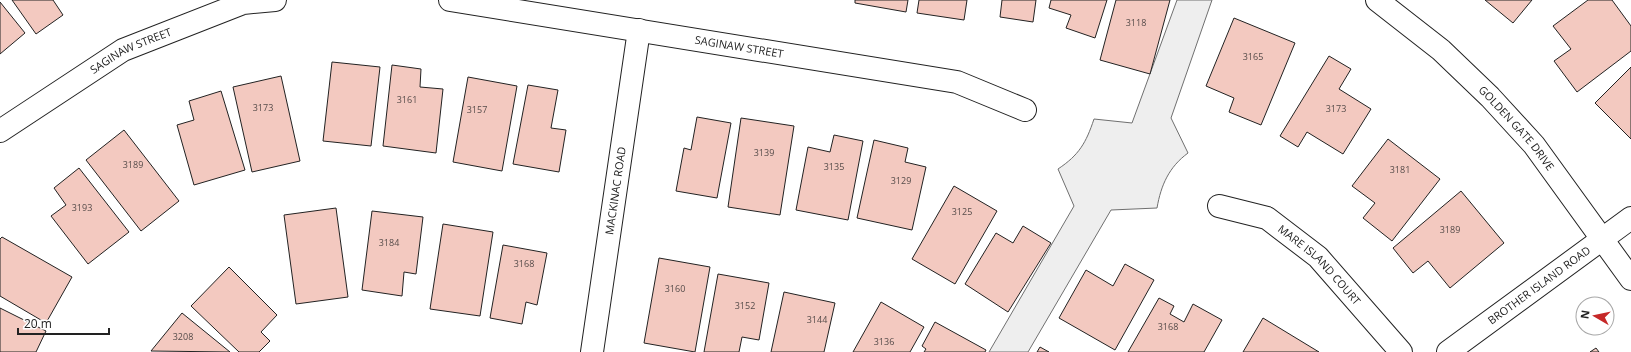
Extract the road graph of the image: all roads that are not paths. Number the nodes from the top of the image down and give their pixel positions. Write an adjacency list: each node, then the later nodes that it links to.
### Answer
1 (275, 0): 6 (street, SAGINAW STREET)
2 (450, 0): 4 (street, SAGINAW STREET)
3 (1377, 0): 9 (street, GOLDEN GATE DRIVE)
4 (639, 30): 5 (street, SAGINAW STREET); 11 (street, MACKINAC ROAD)
5 (1025, 110)
6 (0, 131)
7 (1219, 206): 12 (street, MARE ISLAND COURT)
8 (1631, 218): 9 (street, BROTHER ISLAND ROAD)
9 (1602, 240): 10 (street, GOLDEN GATE DRIVE); 13 (street, BROTHER ISLAND ROAD)
10 (1631, 279)
11 (592, 352)
12 (1400, 352)
13 (1448, 352)

